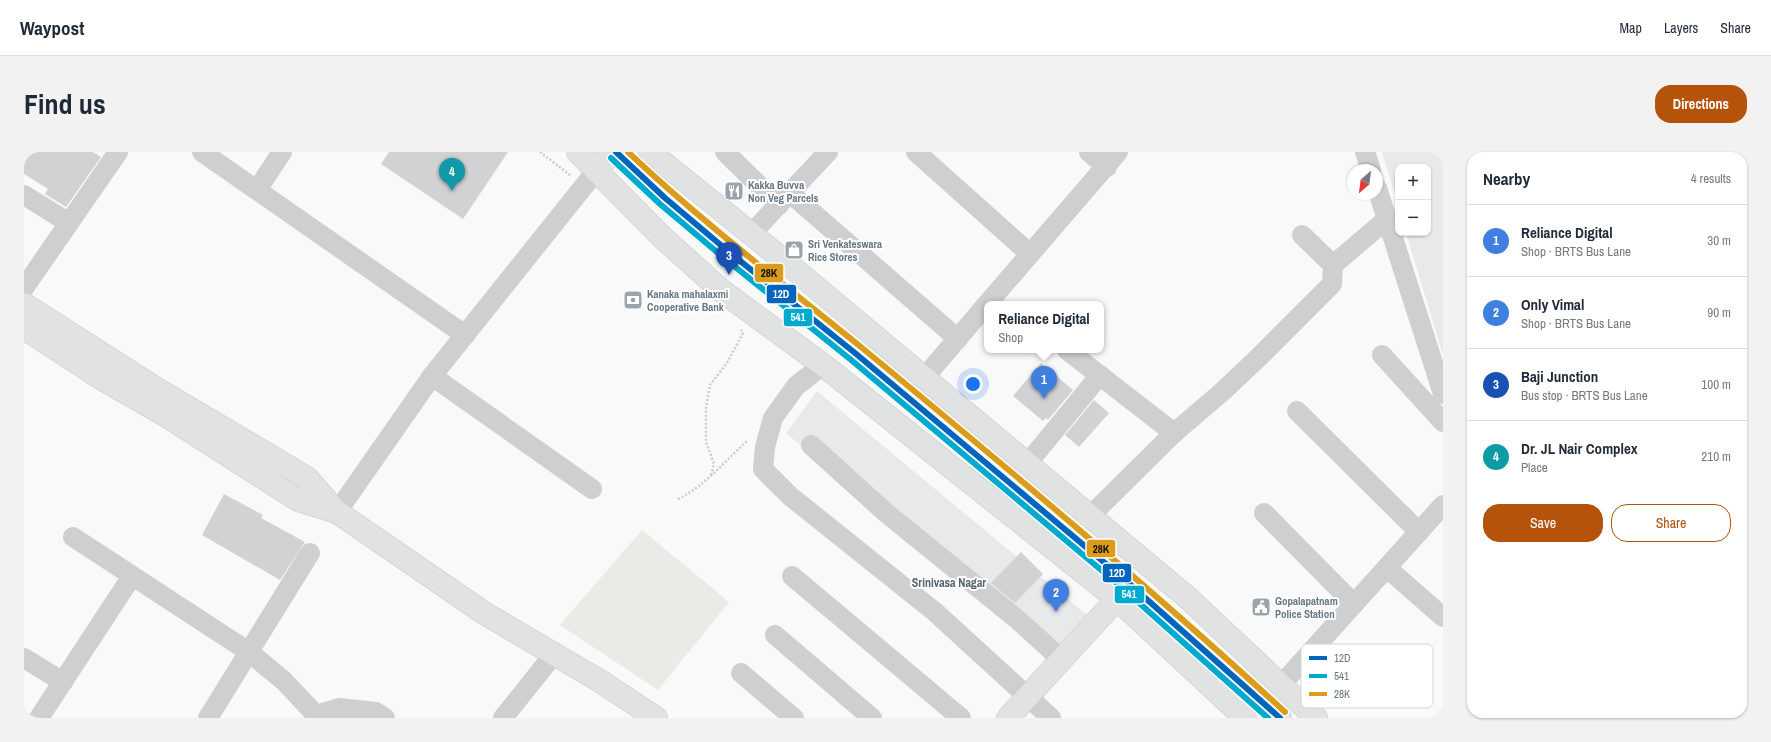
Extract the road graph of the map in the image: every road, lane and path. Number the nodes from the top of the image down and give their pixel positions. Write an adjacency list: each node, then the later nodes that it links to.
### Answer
1 (118, 152): 21 (street)
2 (202, 152): 16 (street)
3 (282, 152): 16 (street)
4 (578, 152): 15 (main road)
5 (612, 152): 15 (main road)
6 (616, 152): 88 (main road)
7 (650, 152): 22 (main road)
8 (725, 152): 18 (street)
9 (828, 152): 18 (street)
10 (916, 152): 24 (street)
11 (1089, 152): 13 (street)
12 (1365, 152): 14 (street)
13 (1112, 159): 24 (street)
14 (1369, 164)
15 (596, 171): 32 (street); 36 (main road)
16 (257, 190): 32 (street)
17 (24, 195): 21 (street)
18 (784, 199): 22 (street); 33 (street)
19 (1381, 200): 20 (street)
20 (1387, 219): 25 (street); 40 (street)
21 (69, 223): 26 (street)
22 (751, 234): 39 (main road)
23 (1302, 235): 25 (street)
24 (1030, 254): 27 (street)
25 (1334, 265): 44 (street)
26 (24, 288)
27 (994, 301)
28 (24, 304): 51 (main road)
29 (984, 311): 33 (street)
30 (24, 328): 51 (main road)
31 (740, 328): 47 (path)
32 (465, 335): 38 (street)
33 (958, 339): 39 (street)
34 (1071, 353): 37 (street)
35 (1382, 356): 42 (street)
36 (823, 365): 43 (street); 60 (main road)
37 (1100, 375): 44 (street); 46 (street)
38 (432, 376): 48 (street); 51 (street)
39 (924, 378): 46 (main road)
40 (1443, 394)
41 (1297, 411): 54 (street)
42 (1443, 422)
43 (770, 425): 47 (path); 73 (street)
44 (1174, 433): 53 (street)
45 (811, 445): 68 (street)
46 (1027, 464): 53 (main road)
47 (711, 475): 49 (path)
48 (592, 489)
49 (678, 499)
50 (1443, 505): 54 (street)
51 (338, 512): 66 (main road)
52 (1264, 513): 61 (street)
53 (1090, 516): 72 (main road)
54 (1419, 532): 57 (street)
55 (73, 537): 58 (street)
56 (310, 553): 65 (street)
57 (1387, 568): 61 (street); 62 (street)
58 (132, 576): 65 (street); 71 (street)
59 (792, 576): 84 (street)
60 (1117, 599): 68 (main road); 87 (main road)
61 (1354, 604): 64 (street)
62 (1443, 617)
63 (774, 635): 83 (street)
64 (1318, 644)
65 (249, 652): 76 (street); 78 (street)
66 (554, 654): 80 (street); 81 (main road)
67 (24, 658): 71 (street)
68 (1061, 659): 73 (main road)
69 (1301, 663): 72 (street)
70 (741, 673): 82 (street)
71 (63, 682): 77 (street)
72 (1281, 685): 74 (main road)
73 (1028, 695): 85 (main road); 86 (street)
74 (1301, 704)
75 (1305, 708): 89 (main road)
76 (313, 717): 79 (street)
77 (39, 718)
78 (208, 718)
79 (385, 718)
80 (503, 718)
81 (656, 718)
82 (794, 718)
83 (872, 718)
84 (961, 718)
85 (1008, 718)
86 (1051, 718)
87 (1245, 718)
88 (1280, 718)
89 (1316, 718)

